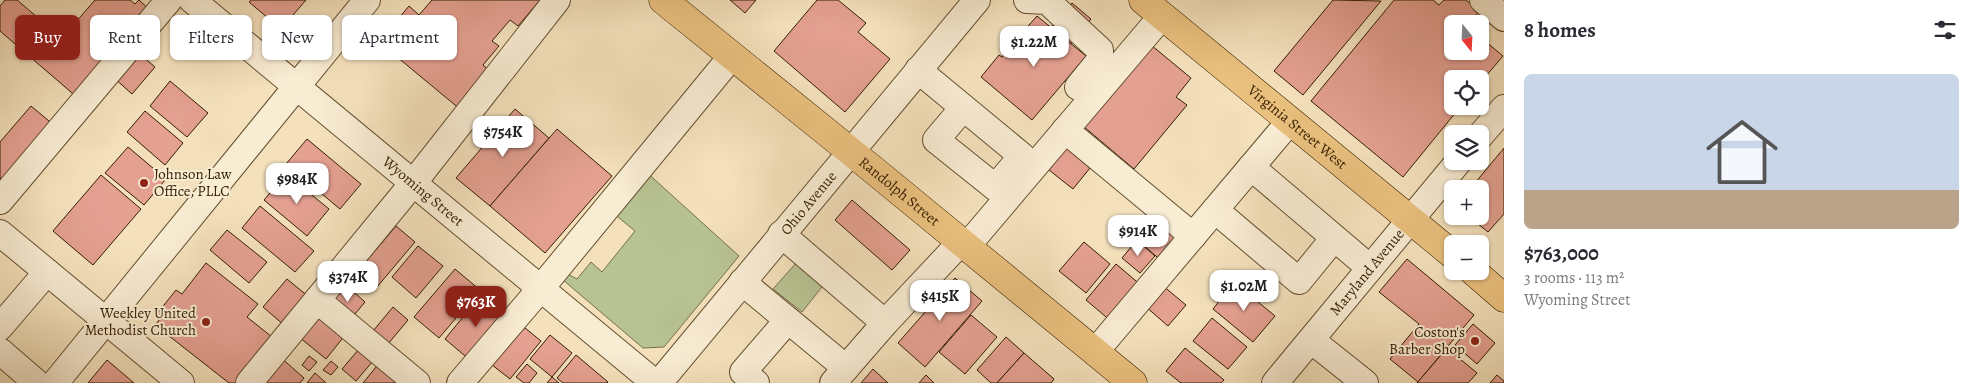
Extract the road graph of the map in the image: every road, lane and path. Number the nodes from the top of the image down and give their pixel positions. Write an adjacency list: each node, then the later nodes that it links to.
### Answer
1 (169, 0): 25 (street)
2 (192, 0): 13 (street, Wyoming Street)
3 (367, 0): 13 (street)
4 (557, 0): 23 (street)
5 (663, 0): 11 (main road, Randolph Street)
6 (977, 0): 12 (street, Ohio Avenue)
7 (1027, 0): 20 (street)
8 (1483, 0): 10 (street)
9 (1152, 8): 16 (main road, Virginia Street West); 18 (street)
10 (1504, 18)
11 (732, 56): 19 (main road, Randolph Street); 38 (street)
12 (918, 70): 14 (street); 19 (street, Ohio Avenue)
13 (297, 85): 23 (street, Wyoming Street); 42 (street)
14 (963, 108): 20 (street); 24 (street)
15 (1504, 108): 17 (street)
16 (1290, 121): 21 (street); 27 (main road, Virginia Street West)
17 (1489, 126)
18 (1065, 130): 30 (street); 32 (street)
19 (850, 151): 29 (street, Ohio Avenue); 32 (main road, Randolph Street)
20 (1022, 156): 24 (street)
21 (1251, 167): 26 (street); 31 (street)
22 (1452, 170): 27 (street, Maryland Avenue)
23 (414, 182): 38 (street, Wyoming Street); 40 (street)
24 (996, 188): 32 (street)
25 (0, 201)
26 (1215, 210): 30 (street); 31 (street)
27 (1410, 220): 33 (main road, Virginia Street West); 34 (street, Maryland Avenue)
28 (0, 233): 35 (street)
29 (781, 234): 37 (street, Ohio Avenue); 43 (street)
30 (1193, 236): 47 (street)
31 (1334, 238): 34 (street)
32 (961, 242): 43 (street); 47 (main road, Randolph Street)
33 (1444, 248)
34 (1370, 268): 45 (street, Maryland Avenue)
35 (47, 272): 42 (street); 44 (street)
36 (1483, 280): 39 (main road)
37 (742, 282): 41 (street); 57 (street, Ohio Avenue)
38 (541, 288): 55 (street); 56 (street, Wyoming Street)
39 (1504, 298)
40 (317, 300): 53 (street); 54 (street)
41 (787, 321): 48 (street); 58 (street)
42 (106, 322): 51 (street); 52 (street)
43 (885, 323): 48 (street)
44 (0, 327)
45 (1311, 340): 49 (street); 60 (street, Maryland Avenue)
46 (0, 351): 50 (street)
47 (1095, 352): 59 (main road, Randolph Street)
48 (839, 375)
49 (1347, 378)
50 (38, 383)
51 (55, 383)
52 (181, 383)
53 (249, 383)
54 (417, 383)
55 (460, 383)
56 (654, 383)
57 (659, 383)
58 (756, 383)
59 (1133, 383)
60 (1275, 383)

